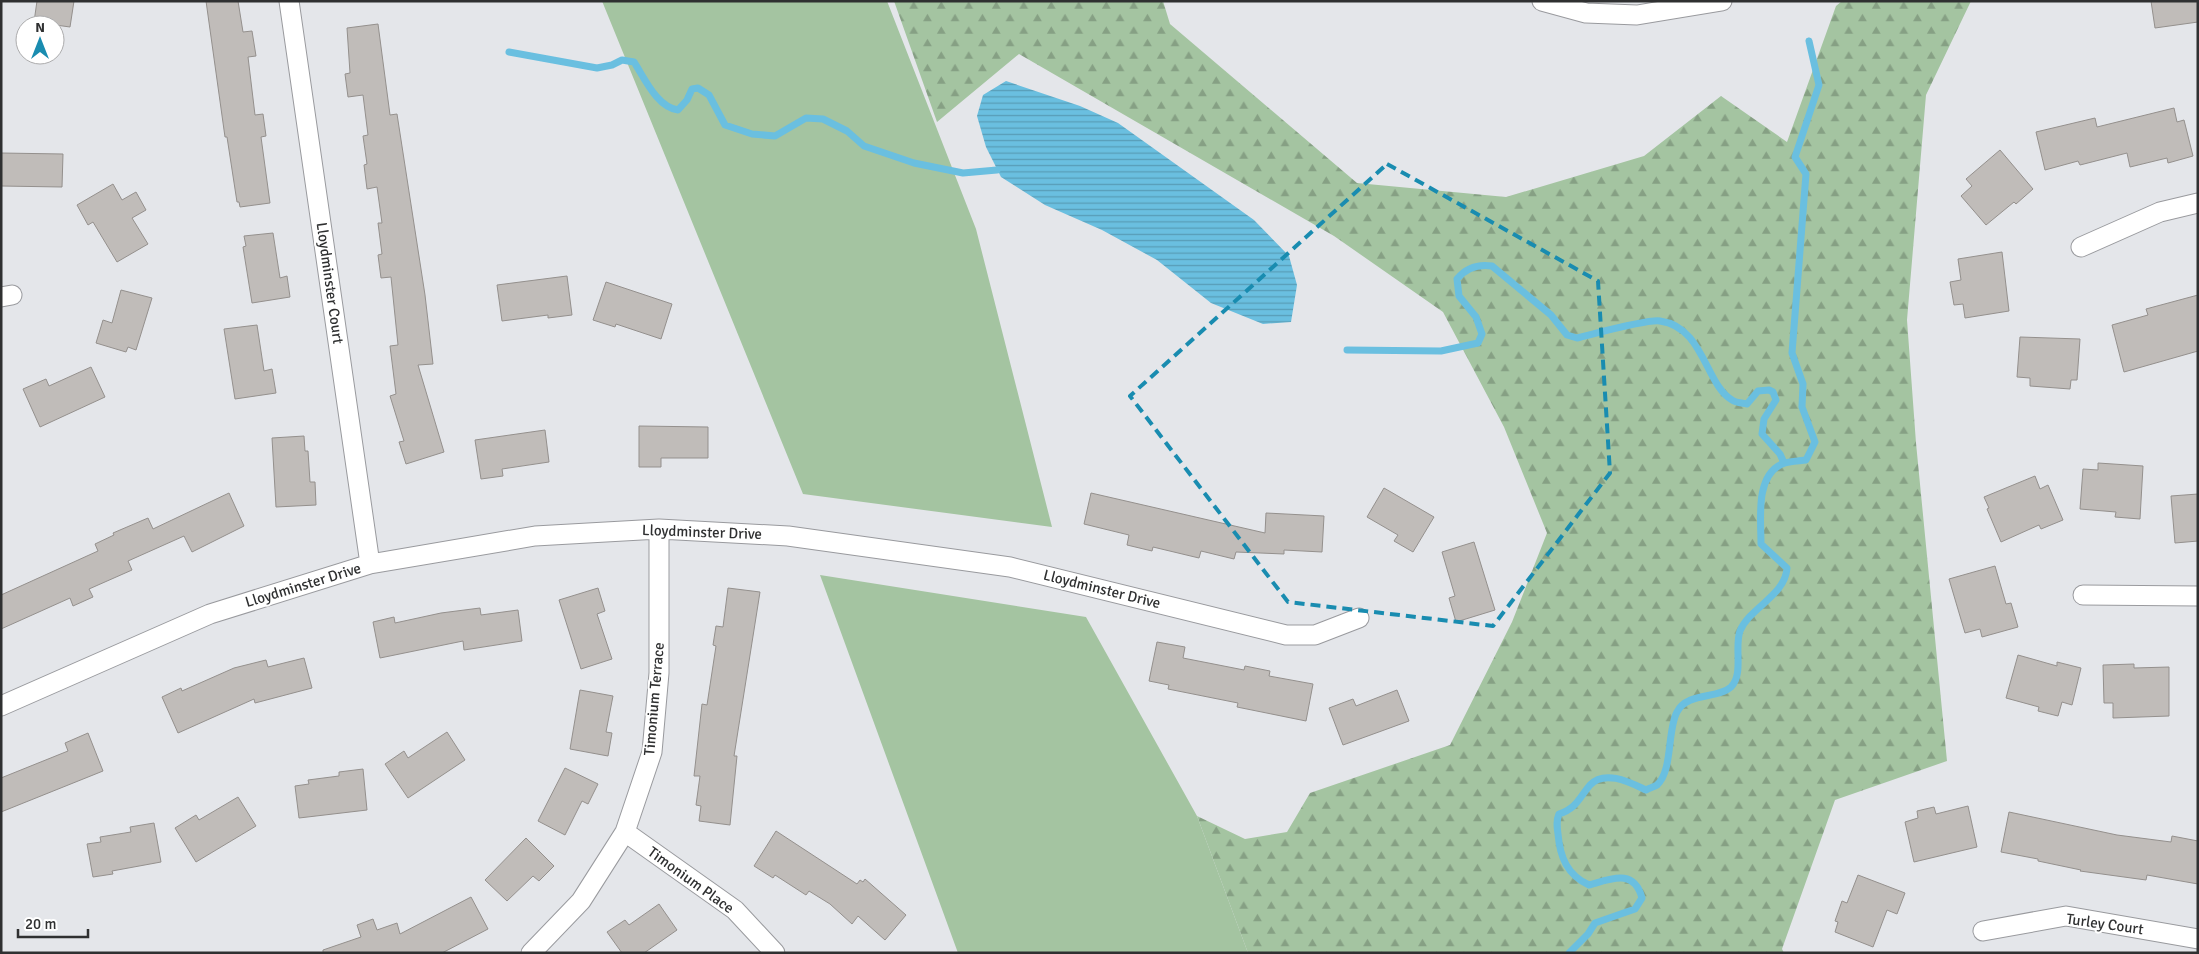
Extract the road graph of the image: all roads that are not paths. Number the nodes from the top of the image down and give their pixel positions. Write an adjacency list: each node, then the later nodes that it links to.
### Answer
1 (289, 1): 7 (street, Lloydminster Court)
2 (1542, 1): 3 (street)
3 (1722, 1)
4 (2198, 203): 5 (street)
5 (2082, 247)
6 (659, 528): 7 (street, Lloydminster Drive); 10 (street, Lloydminster Drive); 12 (street, Timonium Terrace)
7 (370, 564): 11 (street, Lloydminster Drive)
8 (2083, 595): 9 (street)
9 (2198, 596)
10 (1359, 618)
11 (1, 706)
12 (625, 832): 15 (street, Timonium Terrace); 16 (street, Timonium Place)
13 (1982, 931): 14 (street, Turley Court)
14 (2198, 939)
15 (531, 953)
16 (775, 953)

